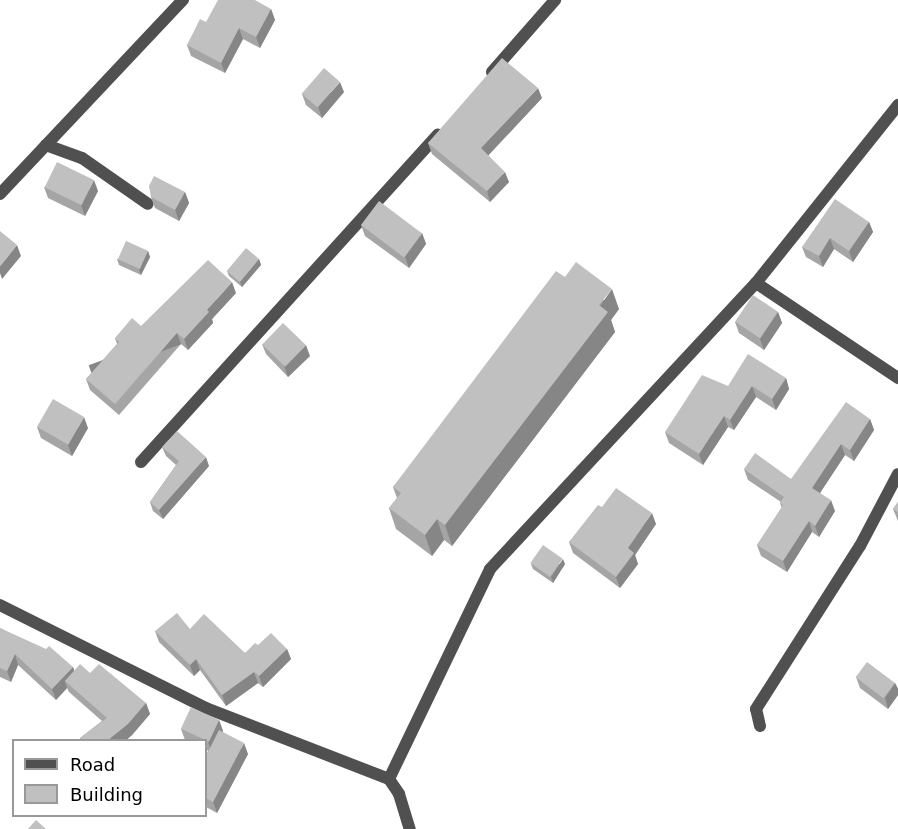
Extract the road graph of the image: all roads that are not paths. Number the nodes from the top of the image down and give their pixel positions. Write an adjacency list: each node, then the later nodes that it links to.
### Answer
1 (183, 0): 6 (street)
2 (555, 0): 3 (street)
3 (485, 81)
4 (898, 105): 9 (street)
5 (446, 126): 11 (street)
6 (46, 145): 7 (street); 8 (street)
7 (0, 194)
8 (148, 204)
9 (756, 283): 10 (street); 15 (street)
10 (898, 378)
11 (141, 462)
12 (898, 474): 14 (street)
13 (0, 605): 15 (street)
14 (760, 726)
15 (389, 779): 16 (street)
16 (410, 829)

